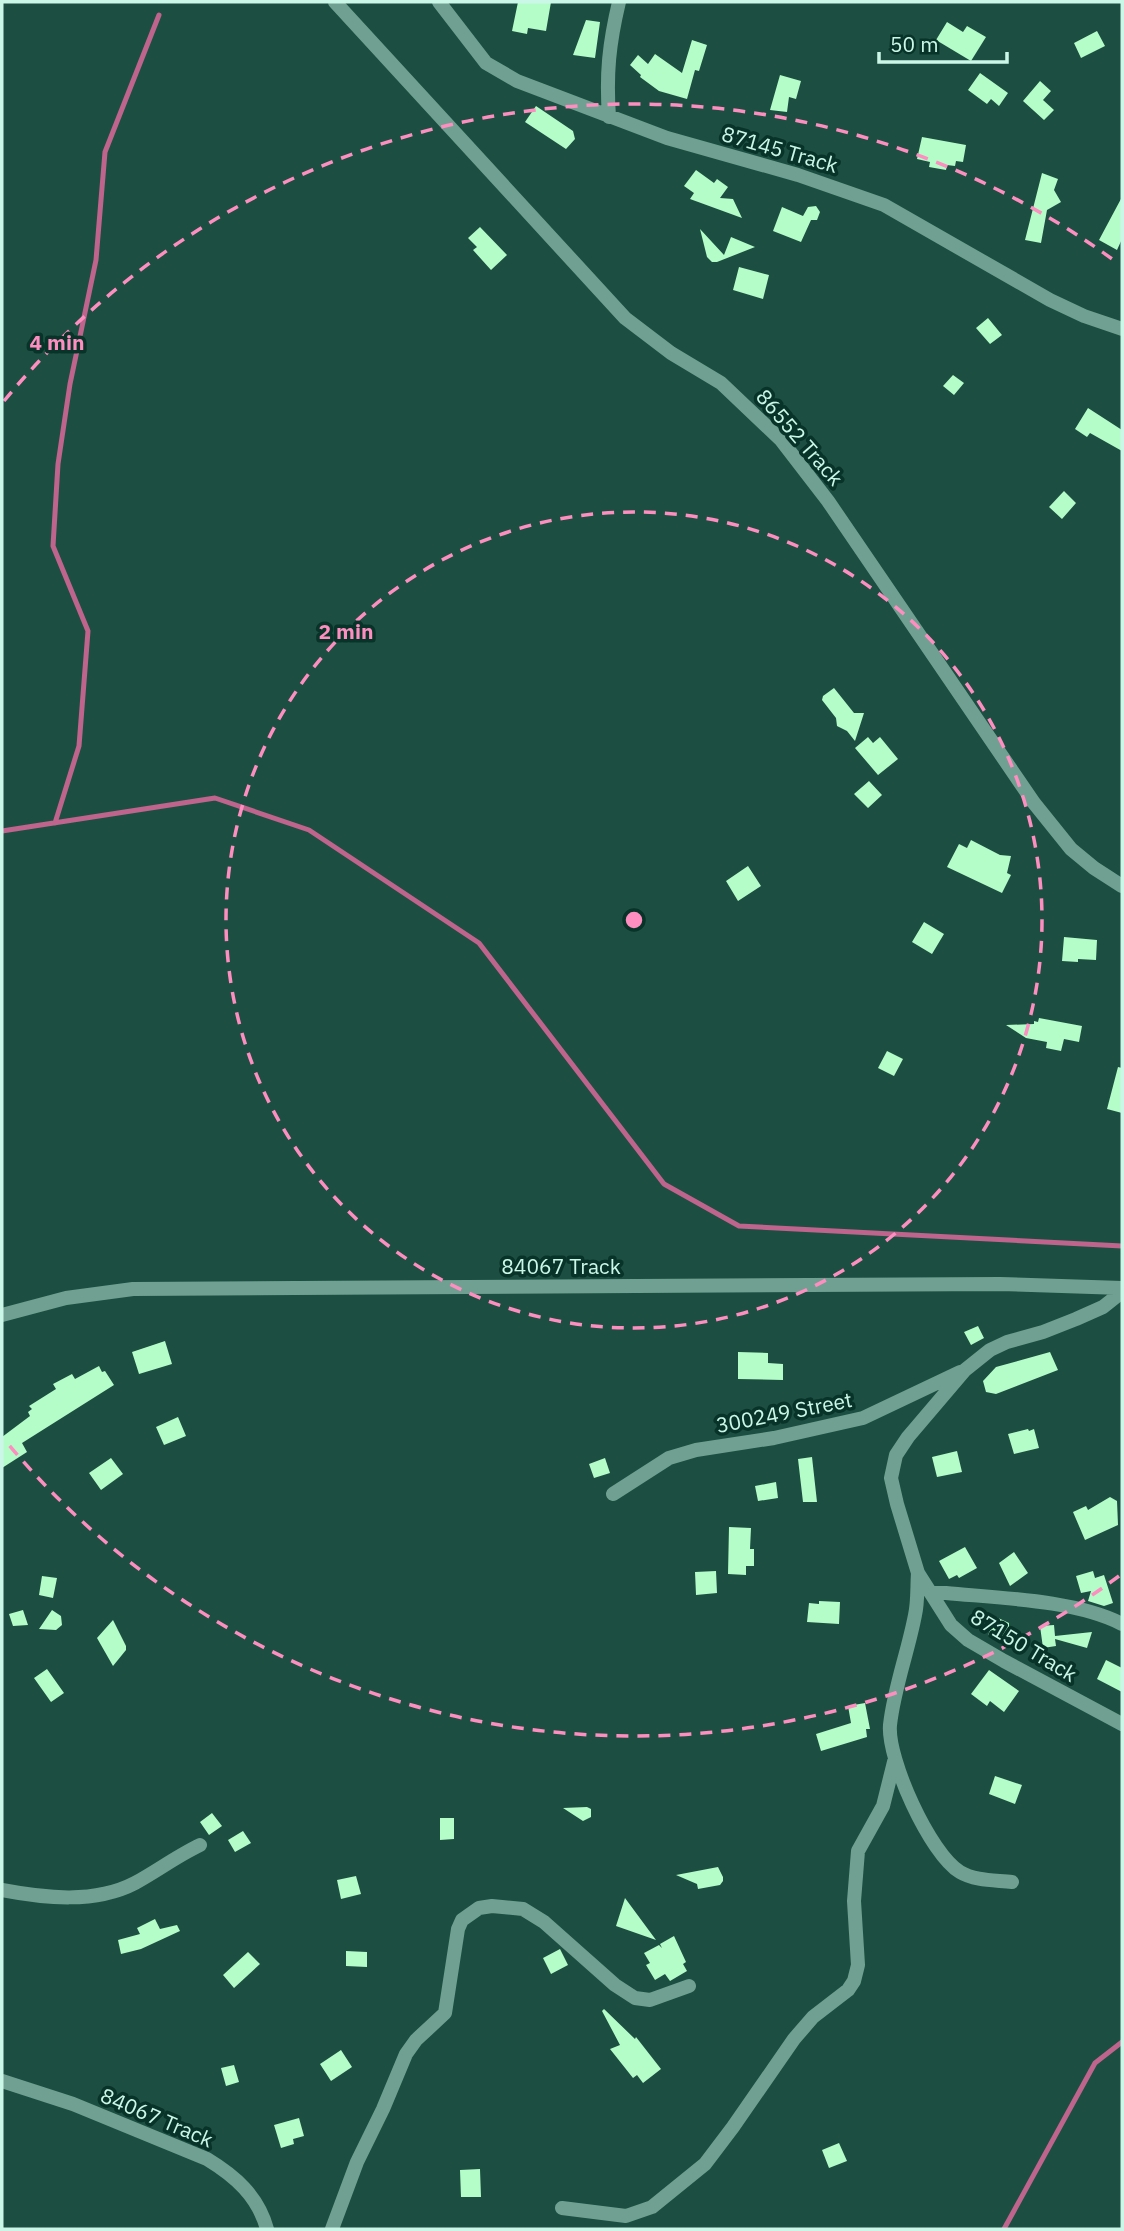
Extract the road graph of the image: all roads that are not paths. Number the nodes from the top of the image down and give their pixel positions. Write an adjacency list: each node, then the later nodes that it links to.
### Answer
1 (335, 2): 6 (street, 86552 Track)
2 (439, 2): 4 (street, 87145 Track)
3 (619, 2): 4 (street)
4 (609, 117): 5 (street, 87145 Track)
5 (1122, 329)
6 (1122, 886)
7 (1122, 1290): 8 (street, 84067 Track); 9 (street, 87150 Track)
8 (2, 1315)
9 (965, 1370): 10 (street, 300249 Street); 11 (street, 87150 Track)
10 (613, 1494)
11 (918, 1573): 12 (street, 87150 Track); 15 (street)
12 (932, 1593): 13 (street); 14 (street, 87150 Track)
13 (1122, 1624)
14 (1122, 1724)
15 (895, 1758): 17 (street); 21 (street)
16 (200, 1844): 18 (street)
17 (1012, 1882)
18 (2, 1890)
19 (689, 1986): 23 (street)
20 (2, 2081): 22 (street, 84067 Track)
21 (562, 2207)
22 (267, 2229)
23 (332, 2229)

